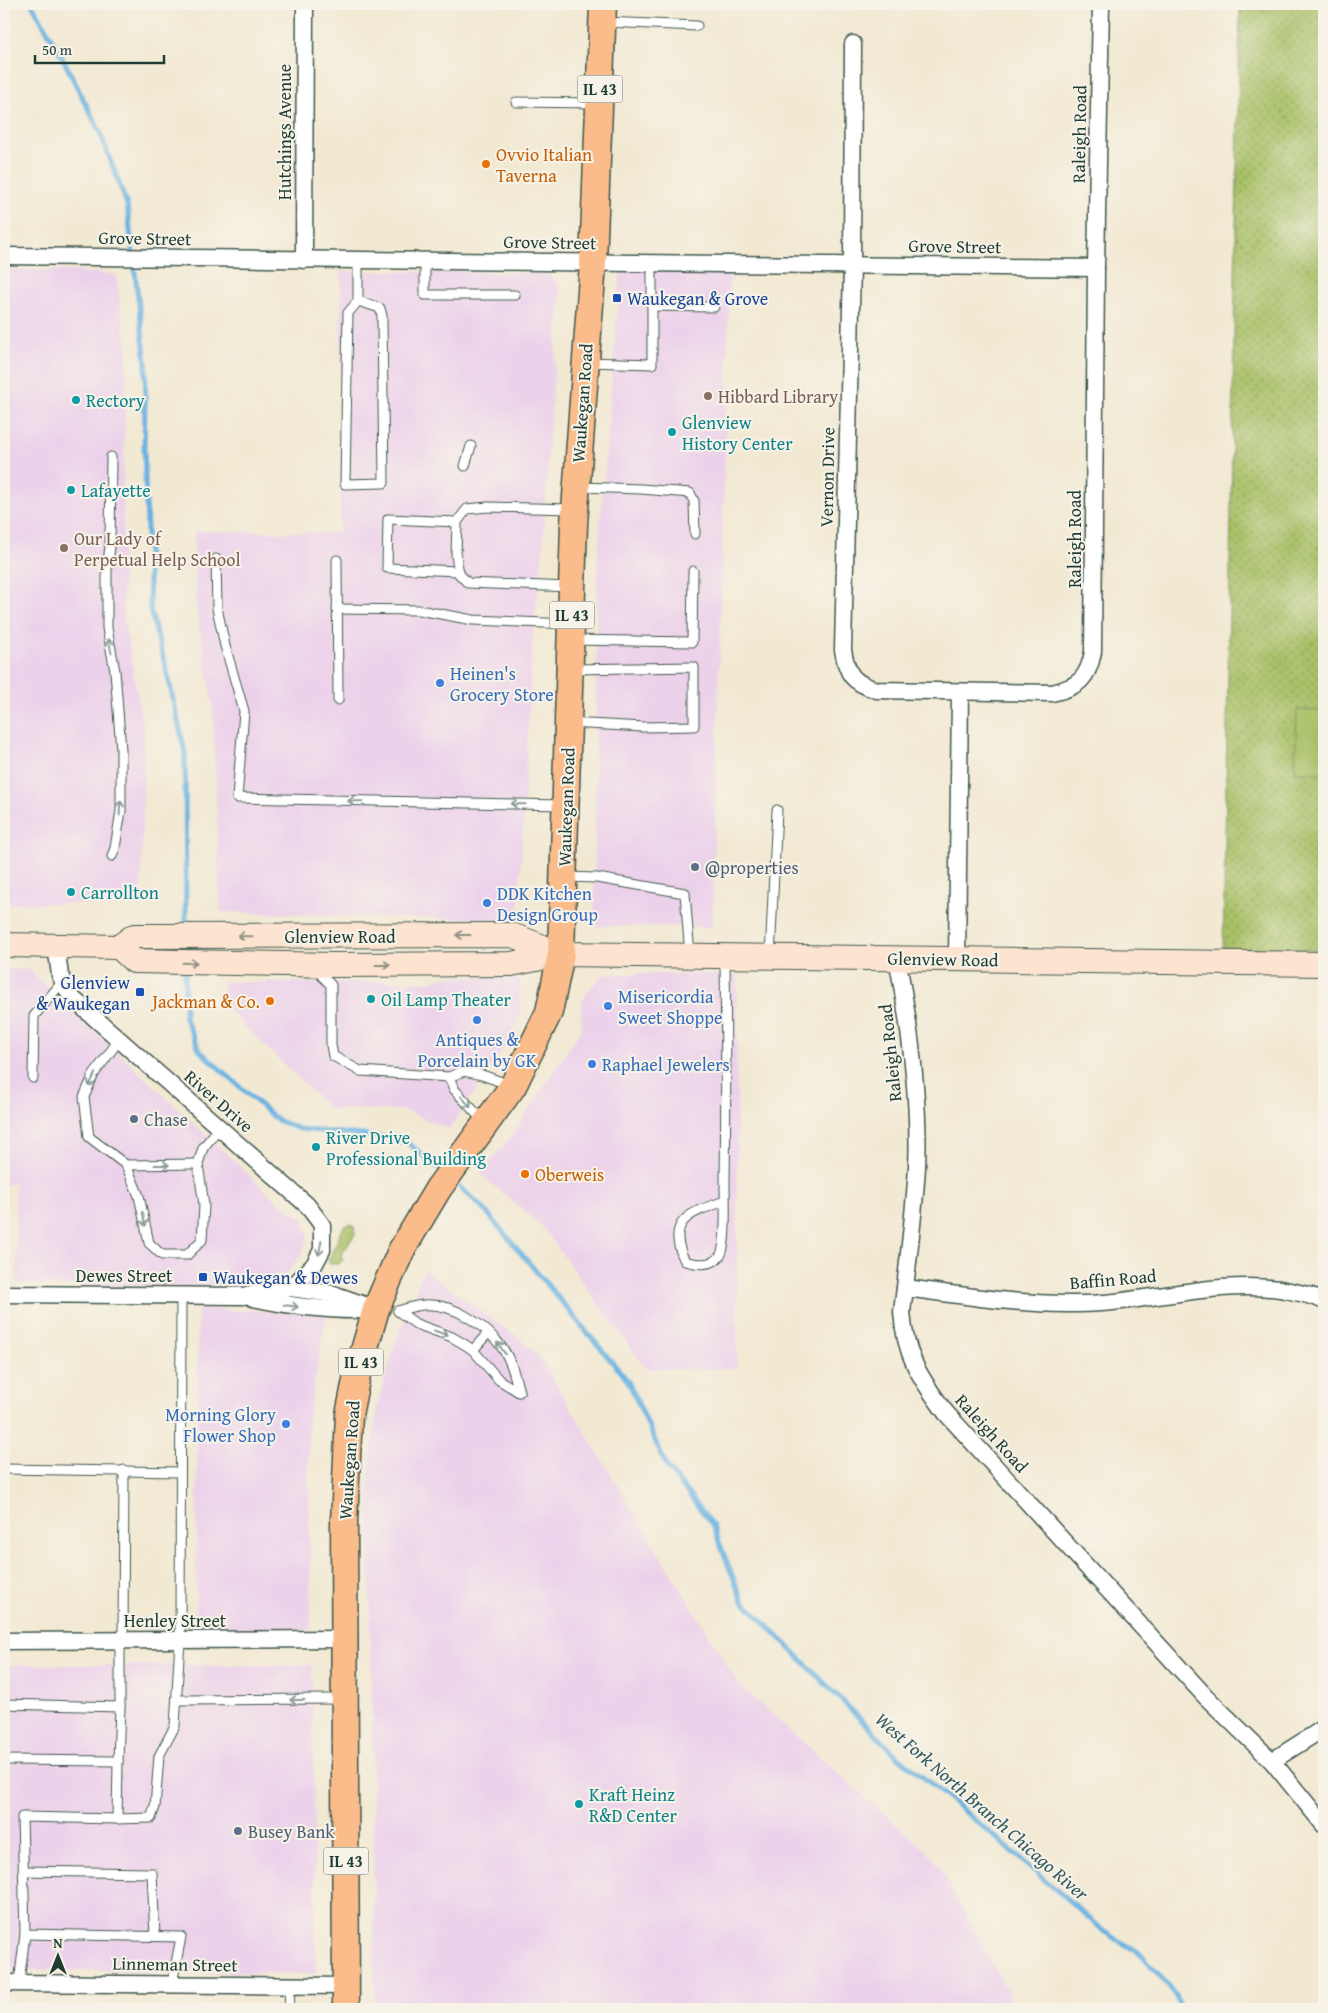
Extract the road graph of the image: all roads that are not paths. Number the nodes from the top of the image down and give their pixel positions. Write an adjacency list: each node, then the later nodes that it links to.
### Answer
1 (305, 4): 9 (street, Hutchings Avenue)
2 (1101, 4): 15 (street, Raleigh Road)
3 (603, 13): 4 (lane); 7 (main road, Waukegan Road / IL 43)
4 (697, 26)
5 (853, 44): 14 (street, Vernon Drive)
6 (516, 102): 7 (lane)
7 (599, 103): 12 (main road, Waukegan Road / IL 43)
8 (4, 256): 9 (street, Grove Street)
9 (304, 260): 10 (street, Grove Street)
10 (358, 260): 11 (street, Grove Street); 17 (lane)
11 (425, 261): 12 (street, Grove Street); 16 (lane)
12 (592, 263): 13 (street, Grove Street); 20 (main road, Waukegan Road / IL 43)
13 (652, 263): 14 (street, Grove Street); 18 (lane)
14 (852, 265): 15 (street, Grove Street); 35 (street, Vernon Drive)
15 (1096, 268): 35 (street, Raleigh Road)
16 (515, 296)
17 (358, 301): 17 (lane)
18 (652, 306): 19 (lane); 20 (lane)
19 (714, 307)
20 (585, 362): 24 (main road, Waukegan Road / IL 43)
21 (471, 446): 23 (lane)
22 (111, 457): 40 (lane, one-way to 22)
23 (465, 466)
24 (576, 498): 25 (lane); 26 (lane); 31 (main road, Waukegan Road / IL 43)
25 (457, 522): 29 (lane); 29 (lane)
26 (695, 534)
27 (216, 559): 38 (lane, one-way to 27)
28 (337, 560): 32 (lane)
29 (459, 571): 31 (lane)
30 (693, 571): 33 (lane)
31 (573, 587): 33 (main road, Waukegan Road / IL 43)
32 (338, 610): 33 (lane); 36 (lane)
33 (571, 632): 34 (main road, Waukegan Road / IL 43)
34 (571, 669): 37 (main road, Waukegan Road / IL 43); 37 (lane)
35 (960, 692): 50 (street)
36 (338, 700)
37 (569, 723): 38 (main road, Waukegan Road / IL 43)
38 (566, 805): 41 (main road, Waukegan Road / IL 43)
39 (776, 810): 48 (lane)
40 (112, 856)
41 (564, 877): 45 (main road, Waukegan Road / IL 43); 46 (lane)
42 (4, 945): 43 (main road, Glenview Road)
43 (56, 946): 44 (main road, Glenview Road); 53 (street, River Drive)
44 (119, 947): 45 (main road, Glenview Road, one-way to 44); 52 (main road, Glenview Road, one-way to 52)
45 (561, 954): 46 (main road, Glenview Road); 52 (main road, Glenview Road, one-way to 45); 57 (main road, Waukegan Road / IL 43)
46 (690, 956): 47 (main road, Glenview Road)
47 (725, 956): 48 (main road, Glenview Road); 62 (lane)
48 (770, 957): 49 (main road, Glenview Road)
49 (897, 958): 50 (main road, Glenview Road); 64 (street, Raleigh Road)
50 (957, 960): 51 (main road, Glenview Road)
51 (1324, 964)
52 (331, 972): 55 (lane)
53 (63, 981): 54 (street, River Drive); 56 (lane)
54 (119, 1040): 59 (street, River Drive); 61 (lane, one-way to 61)
55 (449, 1077): 57 (lane); 58 (lane, one-way to 58)
56 (33, 1078)
57 (513, 1086): 58 (main road, Waukegan Road / IL 43)
58 (486, 1125): 69 (main road, Waukegan Road / IL 43)
59 (219, 1128): 60 (lane); 63 (street, River Drive, one-way to 63)
60 (198, 1164): 61 (lane, one-way to 60); 61 (lane, one-way to 60)
61 (126, 1165)
62 (725, 1201): 62 (lane)
63 (291, 1288): 67 (street, Dewes Street); 69 (street, Dewes Street)
64 (905, 1288): 68 (street, Baffin Road); 86 (street, Raleigh Road)
65 (4, 1294): 66 (street, Dewes Street)
66 (181, 1295): 67 (street, Dewes Street); 74 (lane)
67 (243, 1296): 69 (street, Dewes Street, one-way to 69)
68 (1324, 1301)
69 (376, 1309): 75 (main road, Waukegan Road / IL 43)
70 (488, 1333): 71 (lane); 71 (lane, one-way to 70); 71 (lane, one-way to 71)
71 (473, 1350)
72 (4, 1469): 73 (lane)
73 (124, 1470): 74 (lane); 76 (lane)
74 (180, 1472): 77 (lane)
75 (346, 1639): 77 (street, Henley Street); 79 (main road, Waukegan Road / IL 43)
76 (121, 1640): 77 (street, Henley Street); 78 (street, Henley Street); 82 (lane)
77 (180, 1640): 80 (lane)
78 (4, 1641)
79 (346, 1699): 80 (lane, one-way to 80); 95 (main road, Waukegan Road / IL 43)
80 (177, 1700): 87 (lane)
81 (4, 1704): 82 (lane)
82 (120, 1707): 85 (lane)
83 (1324, 1728): 86 (street)
84 (4, 1760): 85 (lane)
85 (118, 1761): 87 (lane)
86 (1272, 1761): 88 (street, Raleigh Road)
87 (117, 1819): 89 (lane)
88 (1324, 1825)
89 (24, 1871): 90 (lane); 91 (lane)
90 (25, 1934): 91 (lane); 92 (lane)
91 (154, 1936): 93 (lane)
92 (12, 1983): 93 (street, Linneman Street)
93 (172, 1984): 94 (street, Linneman Street)
94 (290, 1986): 95 (street, Linneman Street); 96 (lane)
95 (346, 1998)
96 (290, 2009)

